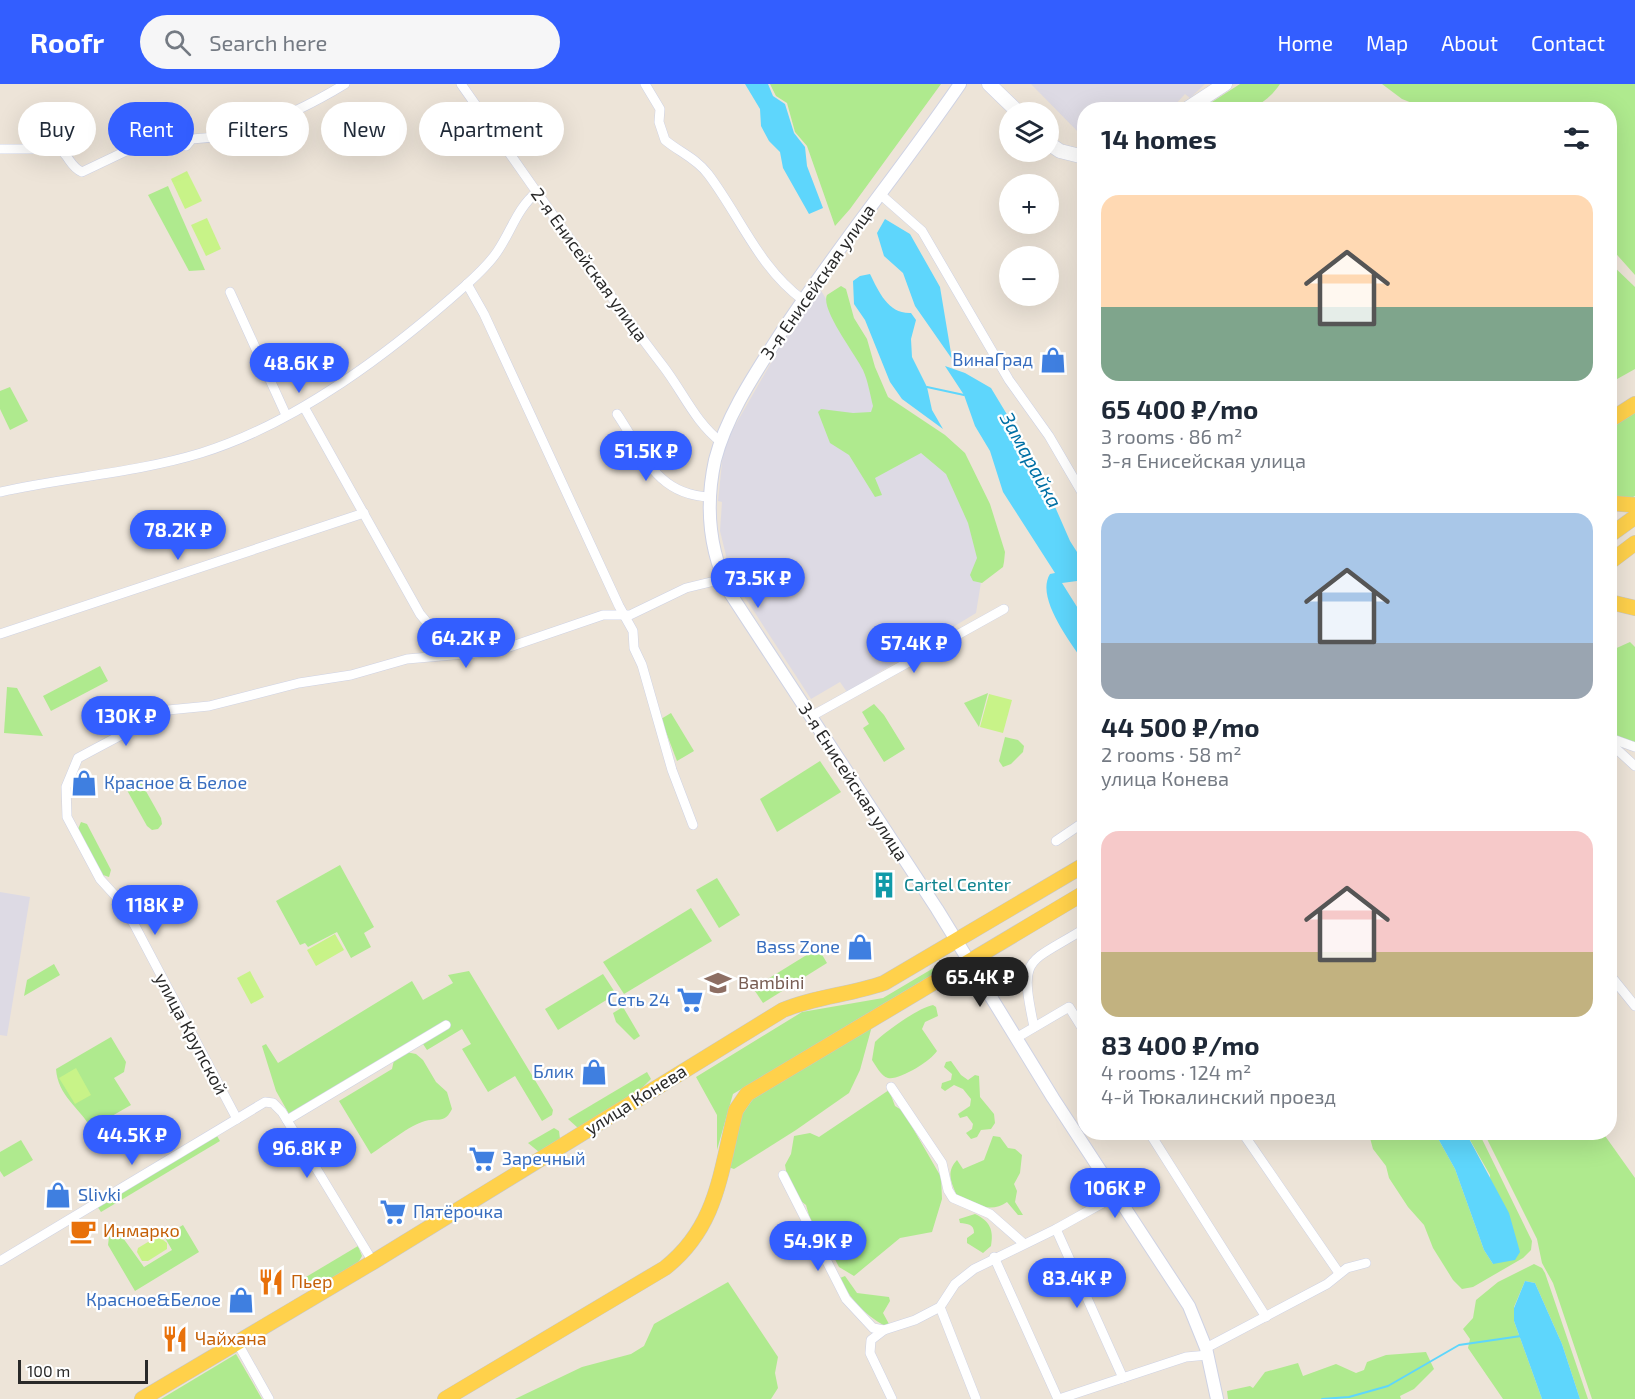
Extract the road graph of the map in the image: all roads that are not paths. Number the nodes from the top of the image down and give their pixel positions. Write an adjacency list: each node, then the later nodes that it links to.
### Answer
1 (345, 84): 9 (street)
2 (461, 84): 12 (street, 2-я Енисейская улица)
3 (645, 84): 16 (street)
4 (960, 84): 13 (street, 3-я Енисейская улица)
5 (989, 84): 7 (main road)
6 (1225, 84): 8 (main road)
7 (1008, 102)
8 (1197, 102)
9 (0, 149)
10 (1059, 150): 11 (main road)
11 (1077, 155)
12 (537, 192): 14 (street); 24 (street, 2-я Енисейская улица)
13 (880, 194): 16 (street, 3-я Енисейская улица); 25 (street)
14 (467, 284): 20 (street); 39 (street)
15 (230, 292): 22 (street)
16 (802, 300): 24 (street, 3-я Енисейская улица)
17 (1635, 393): 18 (main road)
18 (1617, 405)
19 (1635, 405): 23 (main road)
20 (304, 406): 22 (street); 30 (street)
21 (617, 414): 27 (street)
22 (285, 416): 26 (street)
23 (1617, 416)
24 (721, 442): 27 (street, 3-я Енисейская улица)
25 (1077, 484)
26 (0, 492)
27 (710, 497): 35 (street, 3-я Енисейская улица)
28 (1617, 504): 29 (main road)
29 (1635, 506)
30 (364, 513): 40 (street); 41 (street)
31 (1635, 517): 32 (main road)
32 (1617, 530)
33 (1635, 543): 34 (main road)
34 (1617, 557)
35 (723, 579): 39 (street); 42 (street, 3-я Енисейская улица)
36 (1617, 604): 37 (main road)
37 (1635, 608)
38 (1004, 609): 42 (street)
39 (625, 615): 41 (street); 47 (street)
40 (0, 634)
41 (470, 655): 64 (street, улица Крупской)
42 (810, 717): 55 (street, 3-я Енисейская улица)
43 (1617, 741): 44 (street)
44 (1635, 747)
45 (1617, 749): 46 (street)
46 (1635, 766)
47 (693, 825)
48 (1077, 827): 49 (street)
49 (1056, 841)
50 (1077, 869): 55 (main road, улица Конева)
51 (1077, 897): 56 (main road)
52 (1077, 933): 53 (street)
53 (1071, 937): 54 (street); 61 (street)
54 (1077, 939)
55 (957, 942): 56 (street, 3-я Енисейская улица); 76 (main road, улица Конева)
56 (969, 961): 62 (street, 3-я Енисейская улица); 87 (main road)
57 (1617, 984): 58 (street)
58 (1635, 1006)
59 (1077, 1020): 61 (street)
60 (446, 1025): 65 (street)
61 (1034, 1028): 62 (street)
62 (1016, 1038): 66 (street, 3-я Енисейская улица)
63 (891, 1087): 73 (street)
64 (237, 1119): 65 (street); 75 (street)
65 (287, 1120): 76 (street)
66 (1077, 1133)
67 (1081, 1140): 71 (street, 3-я Енисейская улица)
68 (1154, 1140): 80 (street)
69 (1248, 1140): 78 (street)
70 (783, 1175): 81 (street)
71 (1117, 1196): 72 (street); 83 (street, 3-я Енисейская улица)
72 (1056, 1229): 73 (street); 84 (street)
73 (1023, 1243): 74 (street)
74 (994, 1257): 79 (street); 90 (street)
75 (0, 1261)
76 (373, 1262): 82 (main road, улица Конева)
77 (1366, 1263): 78 (street)
78 (1339, 1273): 80 (street)
79 (940, 1307): 81 (street); 89 (street)
80 (1266, 1317): 83 (street)
81 (884, 1330): 88 (street)
82 (237, 1342): 85 (main road, улица Конева); 86 (street)
83 (1207, 1351): 84 (street); 91 (street, 3-я Енисейская улица)
84 (1123, 1378): 90 (street)
85 (142, 1399)
86 (269, 1399)
87 (445, 1399)
88 (892, 1399)
89 (976, 1399)
90 (1059, 1399)
91 (1217, 1399)

